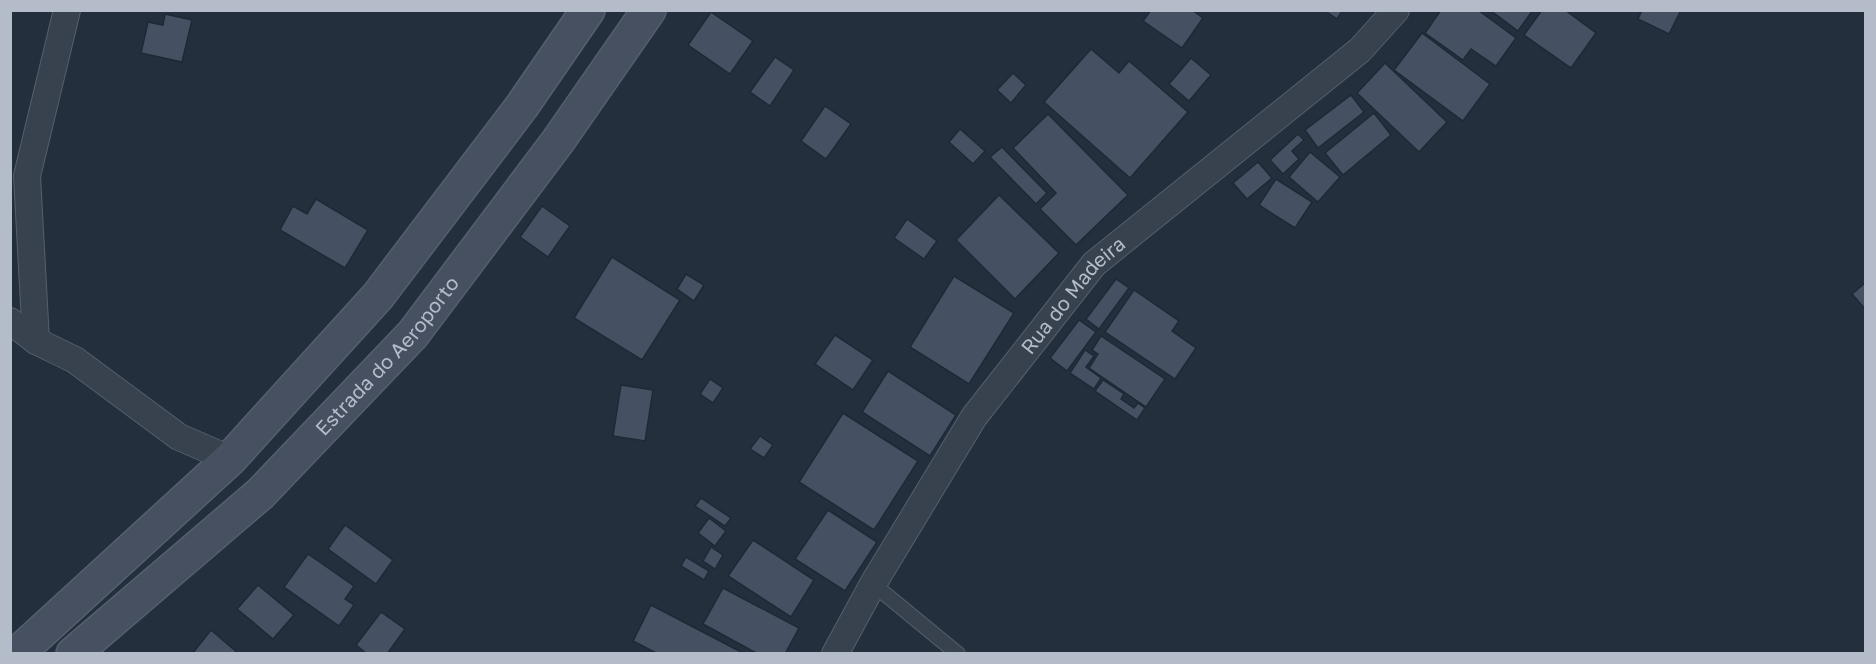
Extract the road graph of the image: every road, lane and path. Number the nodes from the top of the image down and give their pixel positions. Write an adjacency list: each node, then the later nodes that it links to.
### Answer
1 (67, 10): 6 (street)
2 (588, 10): 7 (main road)
3 (649, 10): 10 (main road, Estrada do Aeroporto)
4 (1396, 10): 8 (street, Rua do Madeira)
5 (10, 321): 6 (street)
6 (36, 341): 7 (street)
7 (230, 459): 9 (main road)
8 (873, 584): 11 (street, Rua do Madeira); 12 (lane)
9 (17, 654)
10 (73, 654)
11 (835, 654)
12 (958, 654)

